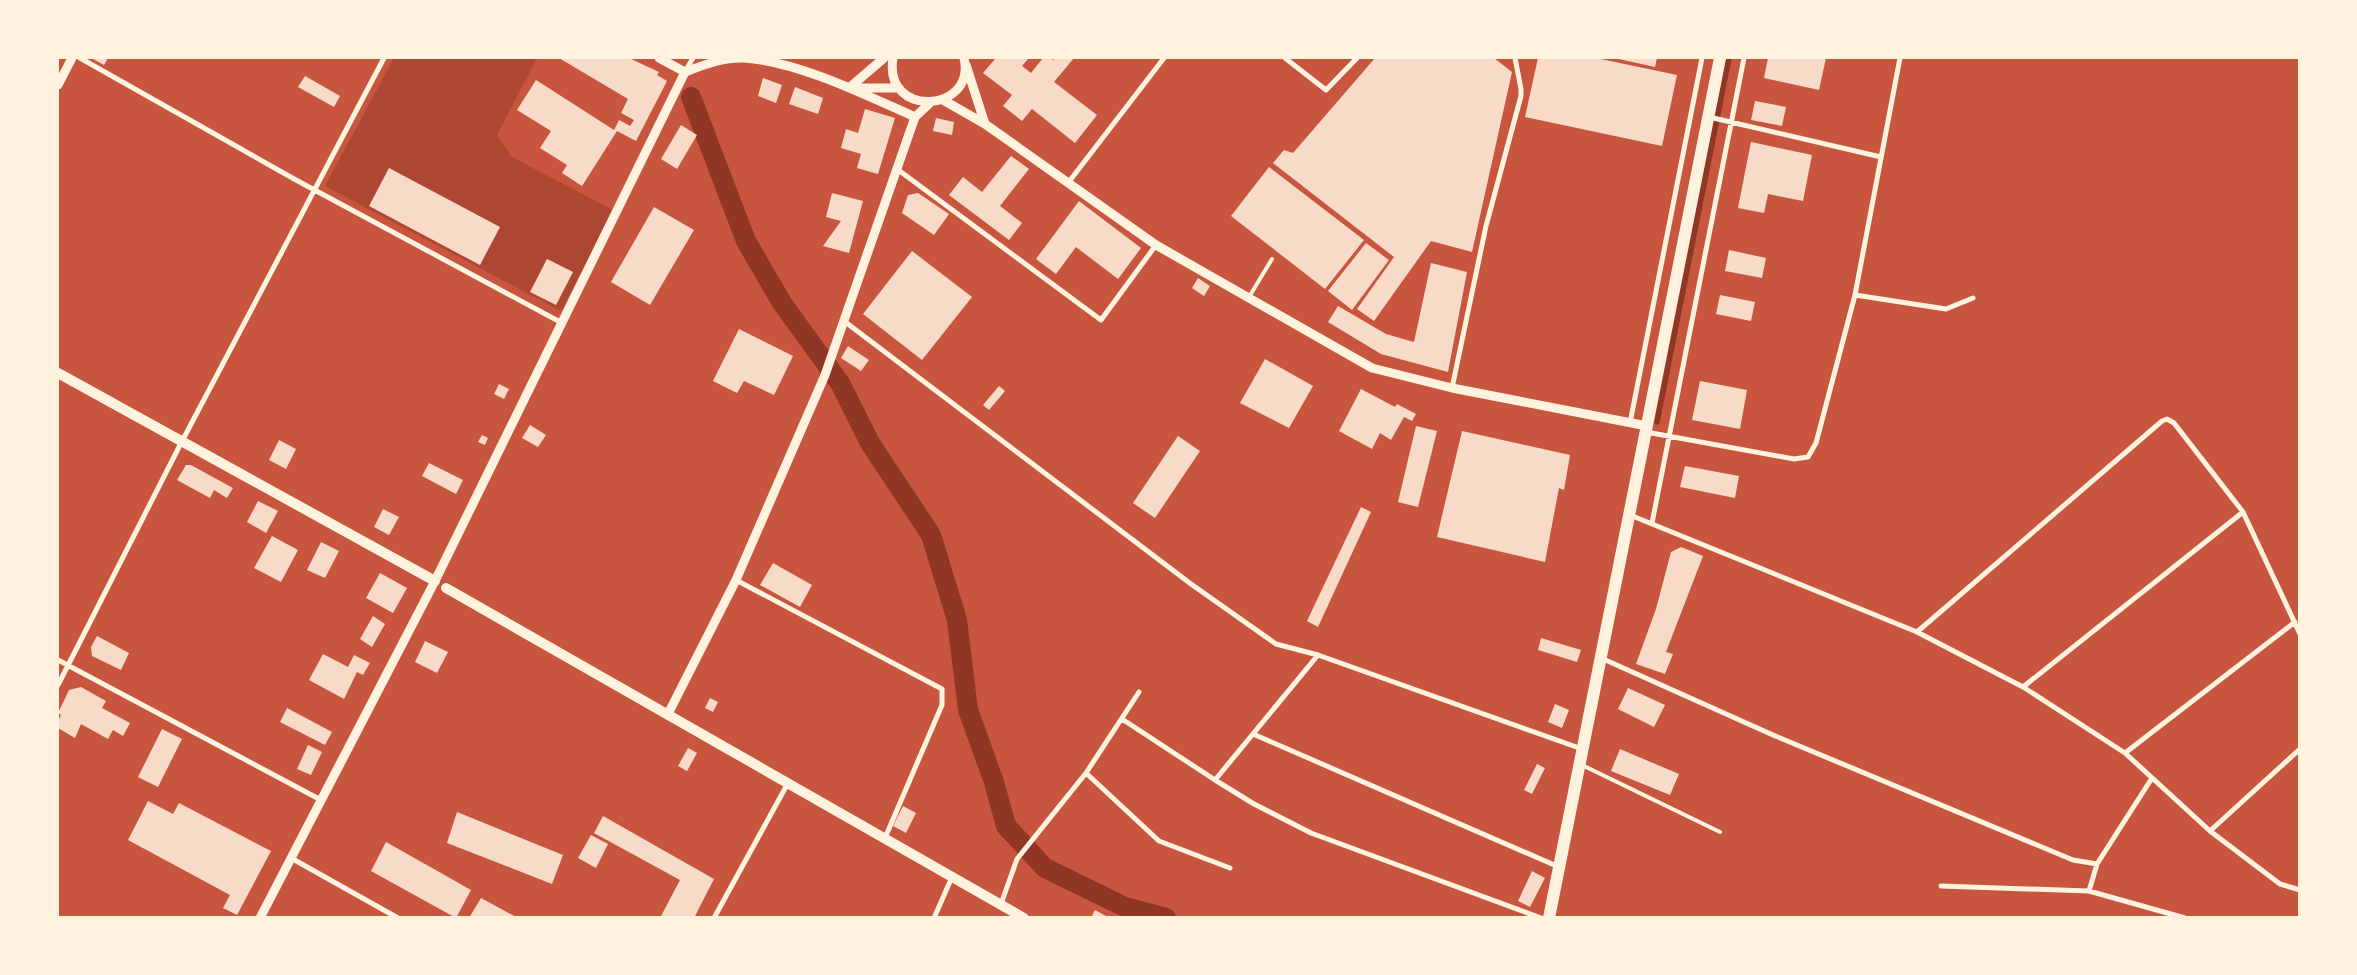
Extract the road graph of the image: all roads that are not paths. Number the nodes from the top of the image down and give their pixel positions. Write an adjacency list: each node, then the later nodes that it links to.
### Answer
1 (72, 58): 19 (street)
2 (80, 58): 32 (street)
3 (384, 58): 32 (street)
4 (659, 58): 18 (street)
5 (692, 58): 18 (street)
6 (884, 58): 20 (street)
7 (893, 58): 21 (street)
8 (1164, 58): 31 (street)
9 (1284, 58): 10 (street)
10 (1357, 58)
11 (1515, 58): 41 (street)
12 (1702, 58): 42 (street)
13 (1720, 58): 26 (main road)
14 (1744, 58): 27 (street)
15 (1900, 58): 29 (street)
16 (964, 59): 23 (street); 28 (street)
17 (777, 60): 18 (street); 20 (street)
18 (685, 72): 39 (street)
19 (58, 85)
20 (849, 88): 21 (street); 25 (street)
21 (899, 88): 22 (street)
22 (908, 96): 24 (street); 25 (street)
23 (943, 100): 24 (street); 28 (street)
24 (931, 102): 25 (street)
25 (915, 117): 30 (street)
26 (1708, 117): 27 (street); 43 (main road)
27 (1731, 122): 29 (street); 44 (street)
28 (985, 124): 31 (street)
29 (1881, 157): 35 (street)
30 (897, 169): 33 (street); 38 (street)
31 (1068, 183): 33 (street)
32 (314, 190): 39 (street); 45 (street)
33 (1156, 246): 36 (street)
34 (1272, 259): 36 (lane)
35 (1855, 294): 37 (street); 44 (street)
36 (1248, 298): 41 (street)
37 (1973, 298)
38 (844, 321): 49 (street); 55 (street)
39 (563, 323): 50 (street)
40 (58, 372): 45 (main road)
41 (1452, 388): 42 (street)
42 (1630, 423): 43 (street)
43 (1646, 429): 44 (street); 47 (main road)
44 (1669, 436): 48 (street)
45 (182, 442): 50 (main road); 58 (street)
46 (2243, 512): 52 (street); 53 (street); 60 (street)
47 (1629, 515): 48 (street); 56 (main road)
48 (1652, 522): 53 (street)
49 (736, 580): 62 (street); 76 (street)
50 (435, 581): 51 (street); 73 (street)
51 (446, 588): 62 (main road)
52 (2295, 622): 54 (street); 67 (street)
53 (1917, 632): 60 (street)
54 (2300, 634)
55 (1318, 655): 64 (street); 65 (street)
56 (1601, 658): 65 (main road); 78 (street)
57 (58, 660): 58 (street)
58 (68, 665): 59 (street); 73 (street)
59 (58, 685)
60 (2023, 687): 67 (street)
61 (1139, 692): 63 (street)
62 (668, 714): 72 (main road)
63 (1122, 719): 69 (street); 71 (street)
64 (1253, 734): 71 (street); 79 (street)
65 (1583, 749): 68 (main road)
66 (2300, 750): 74 (street)
67 (2125, 753): 70 (street)
68 (1580, 764): 75 (lane); 79 (main road)
69 (1086, 773): 80 (street); 85 (street)
70 (2152, 778): 74 (street); 78 (street)
71 (1215, 780): 91 (street)
72 (788, 783): 76 (main road); 88 (street)
73 (321, 800): 77 (street)
74 (2210, 831): 83 (street)
75 (1720, 832)
76 (885, 838): 81 (main road)
77 (291, 858): 86 (street); 87 (street)
78 (2097, 864): 84 (street)
79 (1559, 867): 92 (main road)
80 (1230, 868)
81 (952, 876): 85 (main road); 89 (street)
82 (1941, 886): 84 (street)
83 (2300, 890)
84 (2089, 891): 93 (street)
85 (1001, 904): 90 (main road)
86 (260, 918)
87 (398, 918)
88 (714, 918)
89 (934, 918)
90 (1024, 918)
91 (1541, 918)
92 (1549, 918)
93 (2185, 918)

